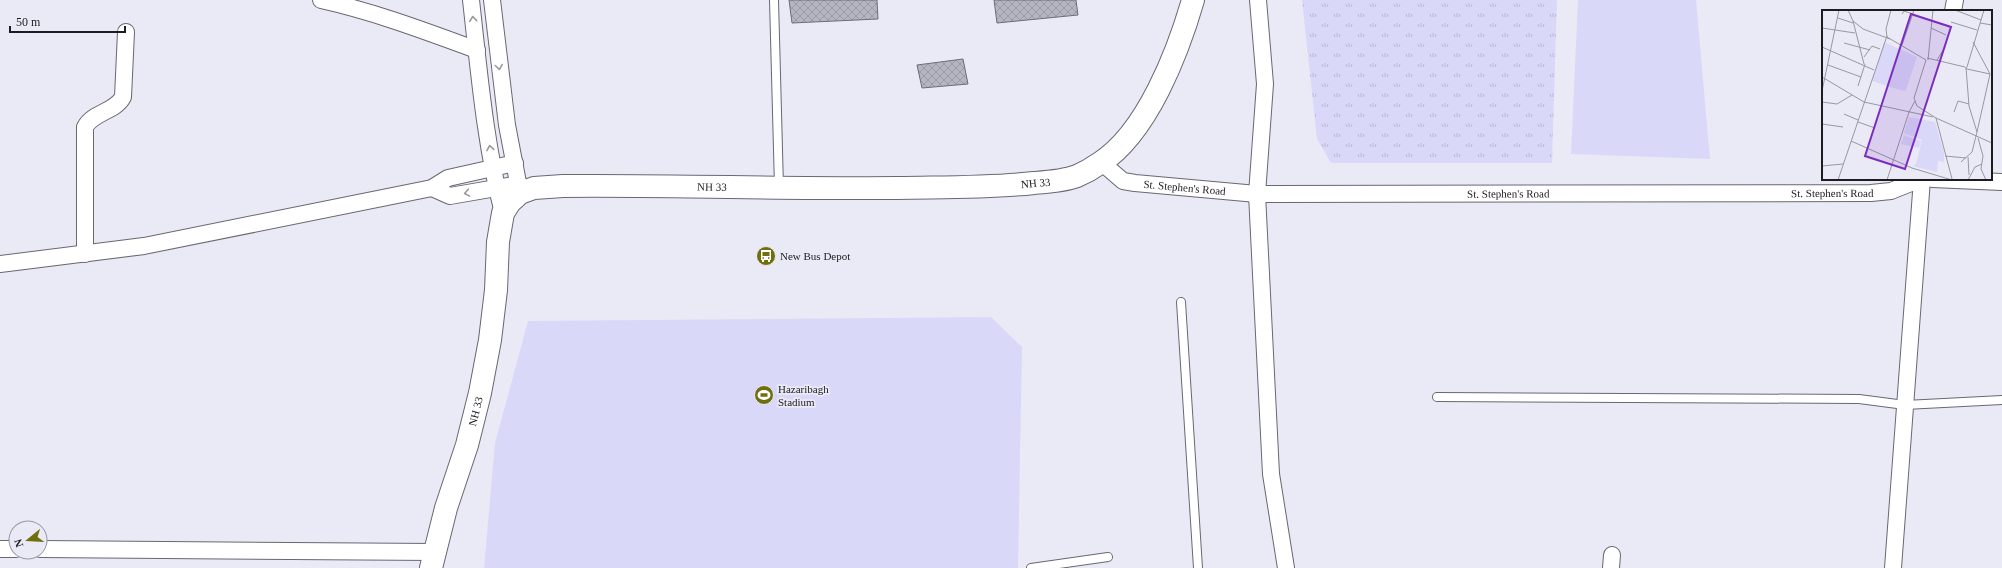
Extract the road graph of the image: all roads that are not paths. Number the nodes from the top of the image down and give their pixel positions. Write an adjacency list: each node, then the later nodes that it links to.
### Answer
1 (321, 0): 10 (street)
2 (471, 0): 10 (street, one-way to 2)
3 (492, 0): 11 (street, one-way to 11)
4 (774, 0): 21 (lane)
5 (1193, 0): 12 (main road, NH 33)
6 (1258, 0): 22 (street)
7 (1955, 0): 8 (street)
8 (1953, 10)
9 (126, 32): 24 (street)
10 (477, 50): 13 (street, one-way to 10)
11 (515, 162): 13 (street); 20 (street)
12 (1101, 162): 21 (main road, NH 33); 22 (street, St. Stephen's Road)
13 (493, 168): 18 (street); 19 (street)
14 (1918, 180): 22 (street, St. Stephen's Road)
15 (1921, 180): 29 (street)
16 (1955, 180): 17 (street)
17 (2002, 182)
18 (432, 188): 19 (street, one-way to 18); 24 (street)
19 (497, 188): 20 (street); 23 (street)
20 (520, 188): 21 (main road, NH 33); 23 (main road, NH 33)
21 (779, 188)
22 (1257, 194): 35 (street)
23 (504, 213): 32 (main road, NH 33)
24 (85, 254): 25 (street)
25 (0, 264)
26 (1181, 302): 34 (lane)
27 (1437, 397): 29 (lane)
28 (2002, 400): 29 (lane)
29 (1905, 405): 36 (street)
30 (48, 549): 32 (street)
31 (1108, 557): 33 (lane)
32 (433, 560)
33 (1031, 568)
34 (1198, 568)
35 (1286, 568)
36 (1893, 568)

